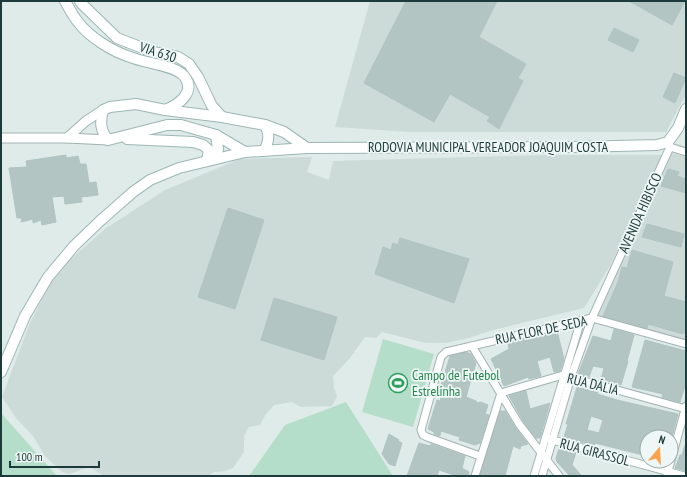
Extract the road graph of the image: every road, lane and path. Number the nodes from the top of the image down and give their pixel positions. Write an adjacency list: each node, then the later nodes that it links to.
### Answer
1 (65, 1): 5 (main road, VIA 630)
2 (80, 1): 6 (main road, VIA 630)
3 (686, 109): 12 (main road, AVENIDA HIBISCO)
4 (103, 110): 5 (main road); 10 (street); 11 (main road)
5 (165, 110): 6 (main road)
6 (222, 117): 7 (main road)
7 (265, 125): 13 (main road); 14 (main road)
8 (216, 134): 11 (main road); 15 (main road); 17 (main road)
9 (1, 138): 10 (street)
10 (67, 138): 11 (street)
11 (111, 139): 17 (main road)
12 (669, 145): 13 (main road, RODOVIA MUNICIPAL VEREADOR JOAQUIM COSTA); 16 (street); 18 (street, AVENIDA HIBISCO)
13 (307, 148): 14 (main road, RODOVIA MUNICIPAL VEREADOR JOAQUIM COSTA)
14 (264, 151): 15 (main road, RODOVIA MUNICIPAL VEREADOR JOAQUIM COSTA)
15 (244, 152): 17 (main road)
16 (686, 152)
17 (212, 160): 22 (main road)
18 (592, 318): 19 (street, RUA FLOR DE SEDA); 20 (street, RUA FLOR DE SEDA); 24 (street, AVENIDA HIBISCO)
19 (581, 320): 21 (street, RUA FLOR DE SEDA); 23 (street)
20 (686, 344)
21 (472, 346): 25 (street); 29 (street, RUA FLOR DE SEDA)
22 (1, 372)
23 (563, 375): 24 (street, RUA DÁLIA); 25 (street, RUA DÁLIA); 27 (street)
24 (571, 377): 26 (street, RUA DÁLIA); 27 (street, AVENIDA HIBISCO)
25 (501, 393): 28 (street); 29 (street)
26 (686, 408): 31 (street)
27 (549, 439): 28 (street); 30 (street); 31 (street, RUA GIRASSOL)
28 (541, 452): 30 (street); 33 (street)
29 (480, 456): 32 (street)
30 (546, 460): 34 (street); 35 (street)
31 (668, 474): 36 (street, RUA GIRASSOL)
32 (475, 476)
33 (534, 476)
34 (542, 476)
35 (559, 476)
36 (684, 476)

